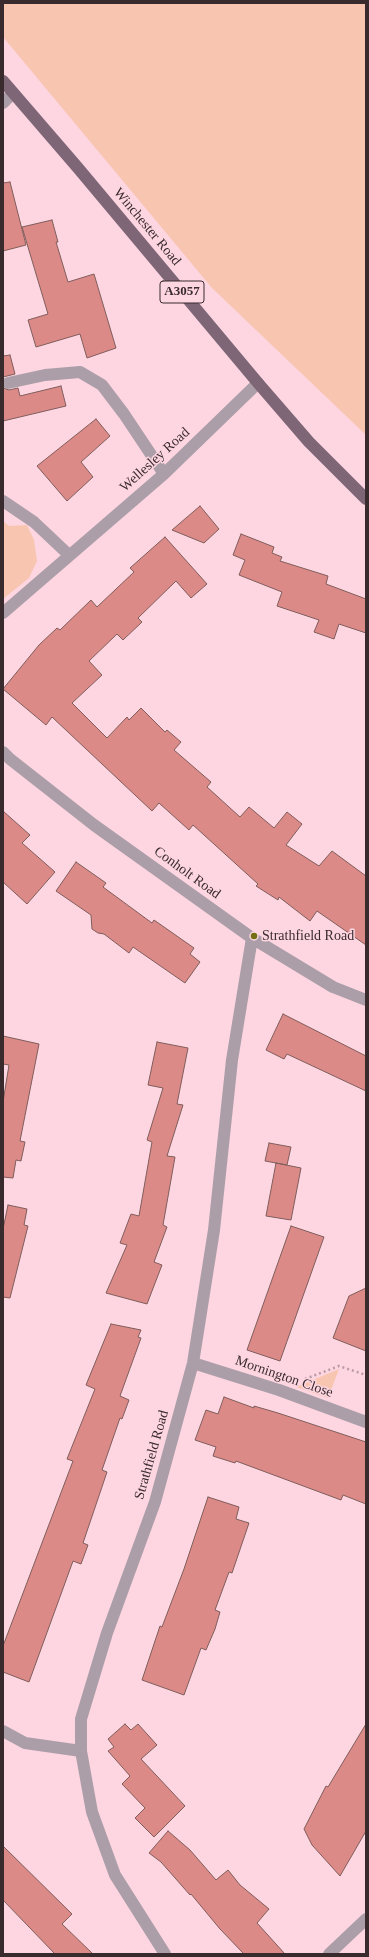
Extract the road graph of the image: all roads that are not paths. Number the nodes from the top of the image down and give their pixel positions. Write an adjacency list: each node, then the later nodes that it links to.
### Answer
1 (3, 81): 2 (main road, Winchester Road / A3057)
2 (13, 93): 3 (street); 5 (main road, Winchester Road / A3057)
3 (3, 103)
4 (8, 383): 6 (street)
5 (258, 383): 6 (street, Wellesley Road); 7 (main road, Winchester Road / A3057)
6 (164, 474): 9 (street, Wellesley Road)
7 (366, 499)
8 (3, 501): 9 (street)
9 (69, 555): 10 (street, Wellesley Road)
10 (3, 613)
11 (3, 752): 12 (street, Conholt Road)
12 (252, 938): 13 (street, Conholt Road); 14 (street, Strathfield Road)
13 (366, 1000)
14 (193, 1363): 15 (street, Mornington Close); 17 (street, Strathfield Road)
15 (366, 1422)
16 (3, 1731): 17 (street)
17 (81, 1751): 19 (street, Strathfield Road)
18 (366, 1919): 20 (street)
19 (165, 1954)
20 (329, 1954)

